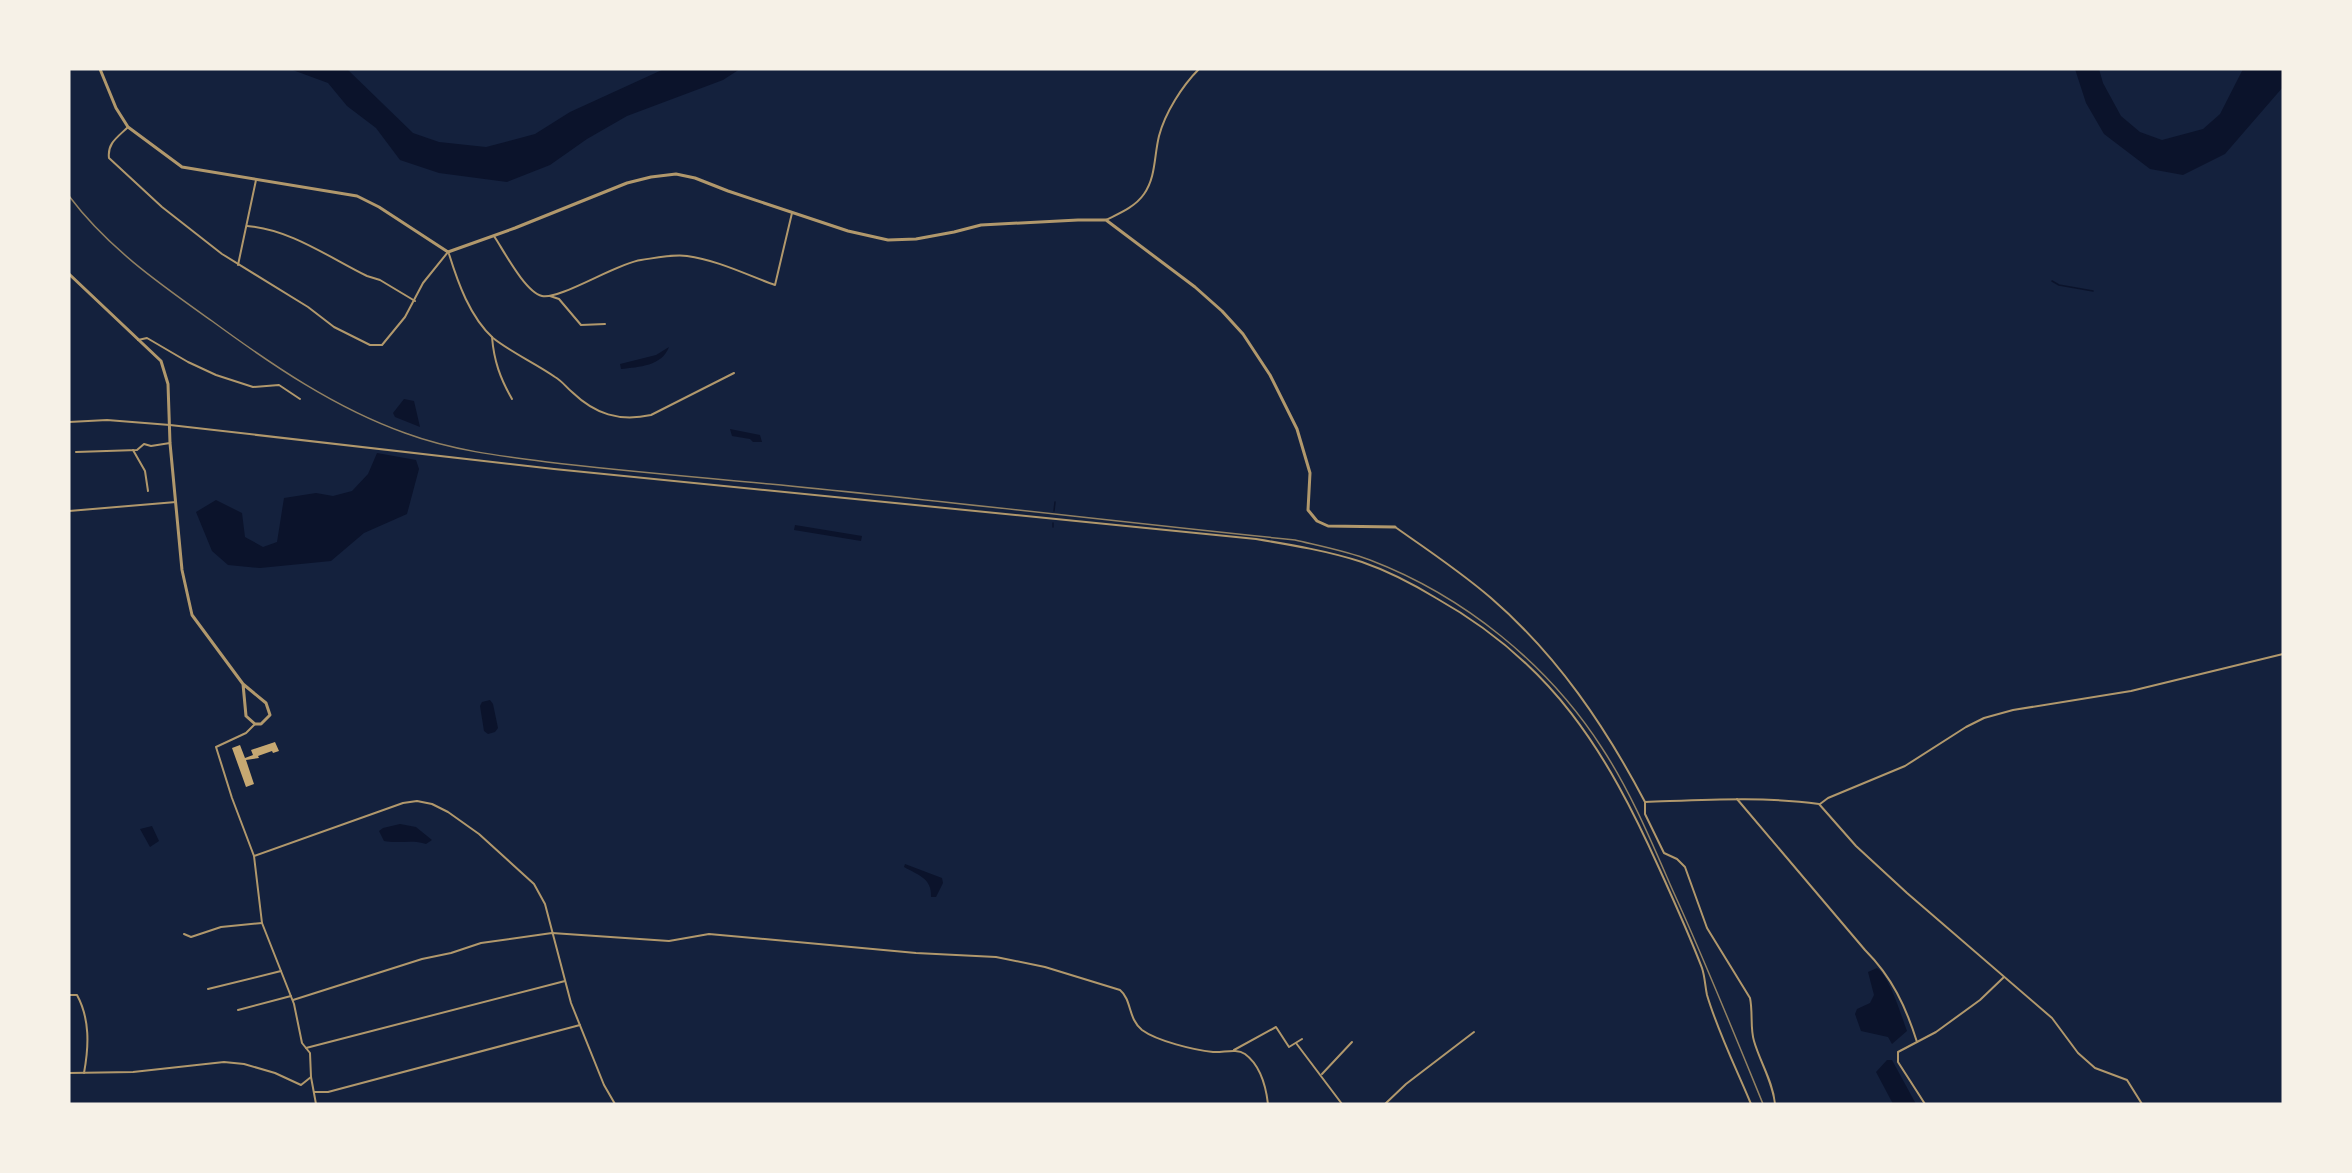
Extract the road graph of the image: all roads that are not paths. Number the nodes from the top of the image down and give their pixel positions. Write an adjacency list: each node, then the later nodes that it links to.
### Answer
1 (100, 69): 3 (street)
2 (1200, 69): 6 (street)
3 (128, 127): 4 (street); 10 (street)
4 (256, 180): 7 (street); 9 (street)
5 (792, 213): 6 (street); 8 (street); 12 (street)
6 (1106, 220): 28 (street)
7 (247, 226): 10 (street); 13 (street)
8 (494, 236): 9 (street); 12 (street)
9 (448, 252): 13 (street); 15 (street)
10 (238, 265): 13 (street)
11 (69, 274): 16 (street)
12 (550, 296): 14 (street)
13 (415, 301)
14 (605, 324)
15 (492, 336): 17 (street); 19 (street)
16 (138, 340): 18 (street); 21 (street)
17 (734, 373)
18 (300, 399)
19 (512, 399)
20 (69, 422): 21 (street)
21 (170, 425): 22 (street); 65 (street)
22 (170, 443): 23 (street); 26 (street)
23 (133, 450): 24 (street); 25 (street)
24 (76, 452)
25 (148, 491)
26 (176, 502): 27 (street); 30 (street)
27 (69, 512)
28 (1395, 527): 33 (street)
29 (2283, 654): 34 (street)
30 (243, 684): 31 (street); 31 (street)
31 (255, 724): 35 (street)
32 (1737, 800): 33 (street); 34 (street); 52 (street)
33 (1645, 802): 66 (street)
34 (1819, 804): 40 (street)
35 (254, 856): 36 (street); 37 (street)
36 (262, 922): 38 (street); 39 (street)
37 (552, 933): 41 (street); 45 (street); 54 (street)
38 (184, 934)
39 (281, 971): 42 (street); 44 (street)
40 (2004, 976): 52 (street); 68 (street)
41 (565, 981): 47 (street); 53 (street)
42 (208, 989)
43 (69, 994): 56 (street)
44 (291, 996): 45 (street); 46 (street)
45 (293, 1000): 53 (street)
46 (238, 1010)
47 (580, 1025): 59 (street); 61 (street)
48 (1474, 1032): 64 (street)
49 (1302, 1039): 50 (street)
50 (1296, 1042): 54 (street); 57 (street)
51 (1352, 1042): 57 (street)
52 (1917, 1042): 67 (street)
53 (306, 1048): 58 (street)
54 (1232, 1052): 62 (street)
55 (69, 1073): 56 (street)
56 (84, 1073): 58 (street)
57 (1322, 1074): 63 (street)
58 (311, 1077): 59 (street)
59 (314, 1092): 60 (street)
60 (316, 1104)
61 (615, 1104)
62 (1268, 1104)
63 (1342, 1104)
64 (1385, 1104)
65 (1751, 1104)
66 (1775, 1104)
67 (1925, 1104)
68 (2142, 1104)

